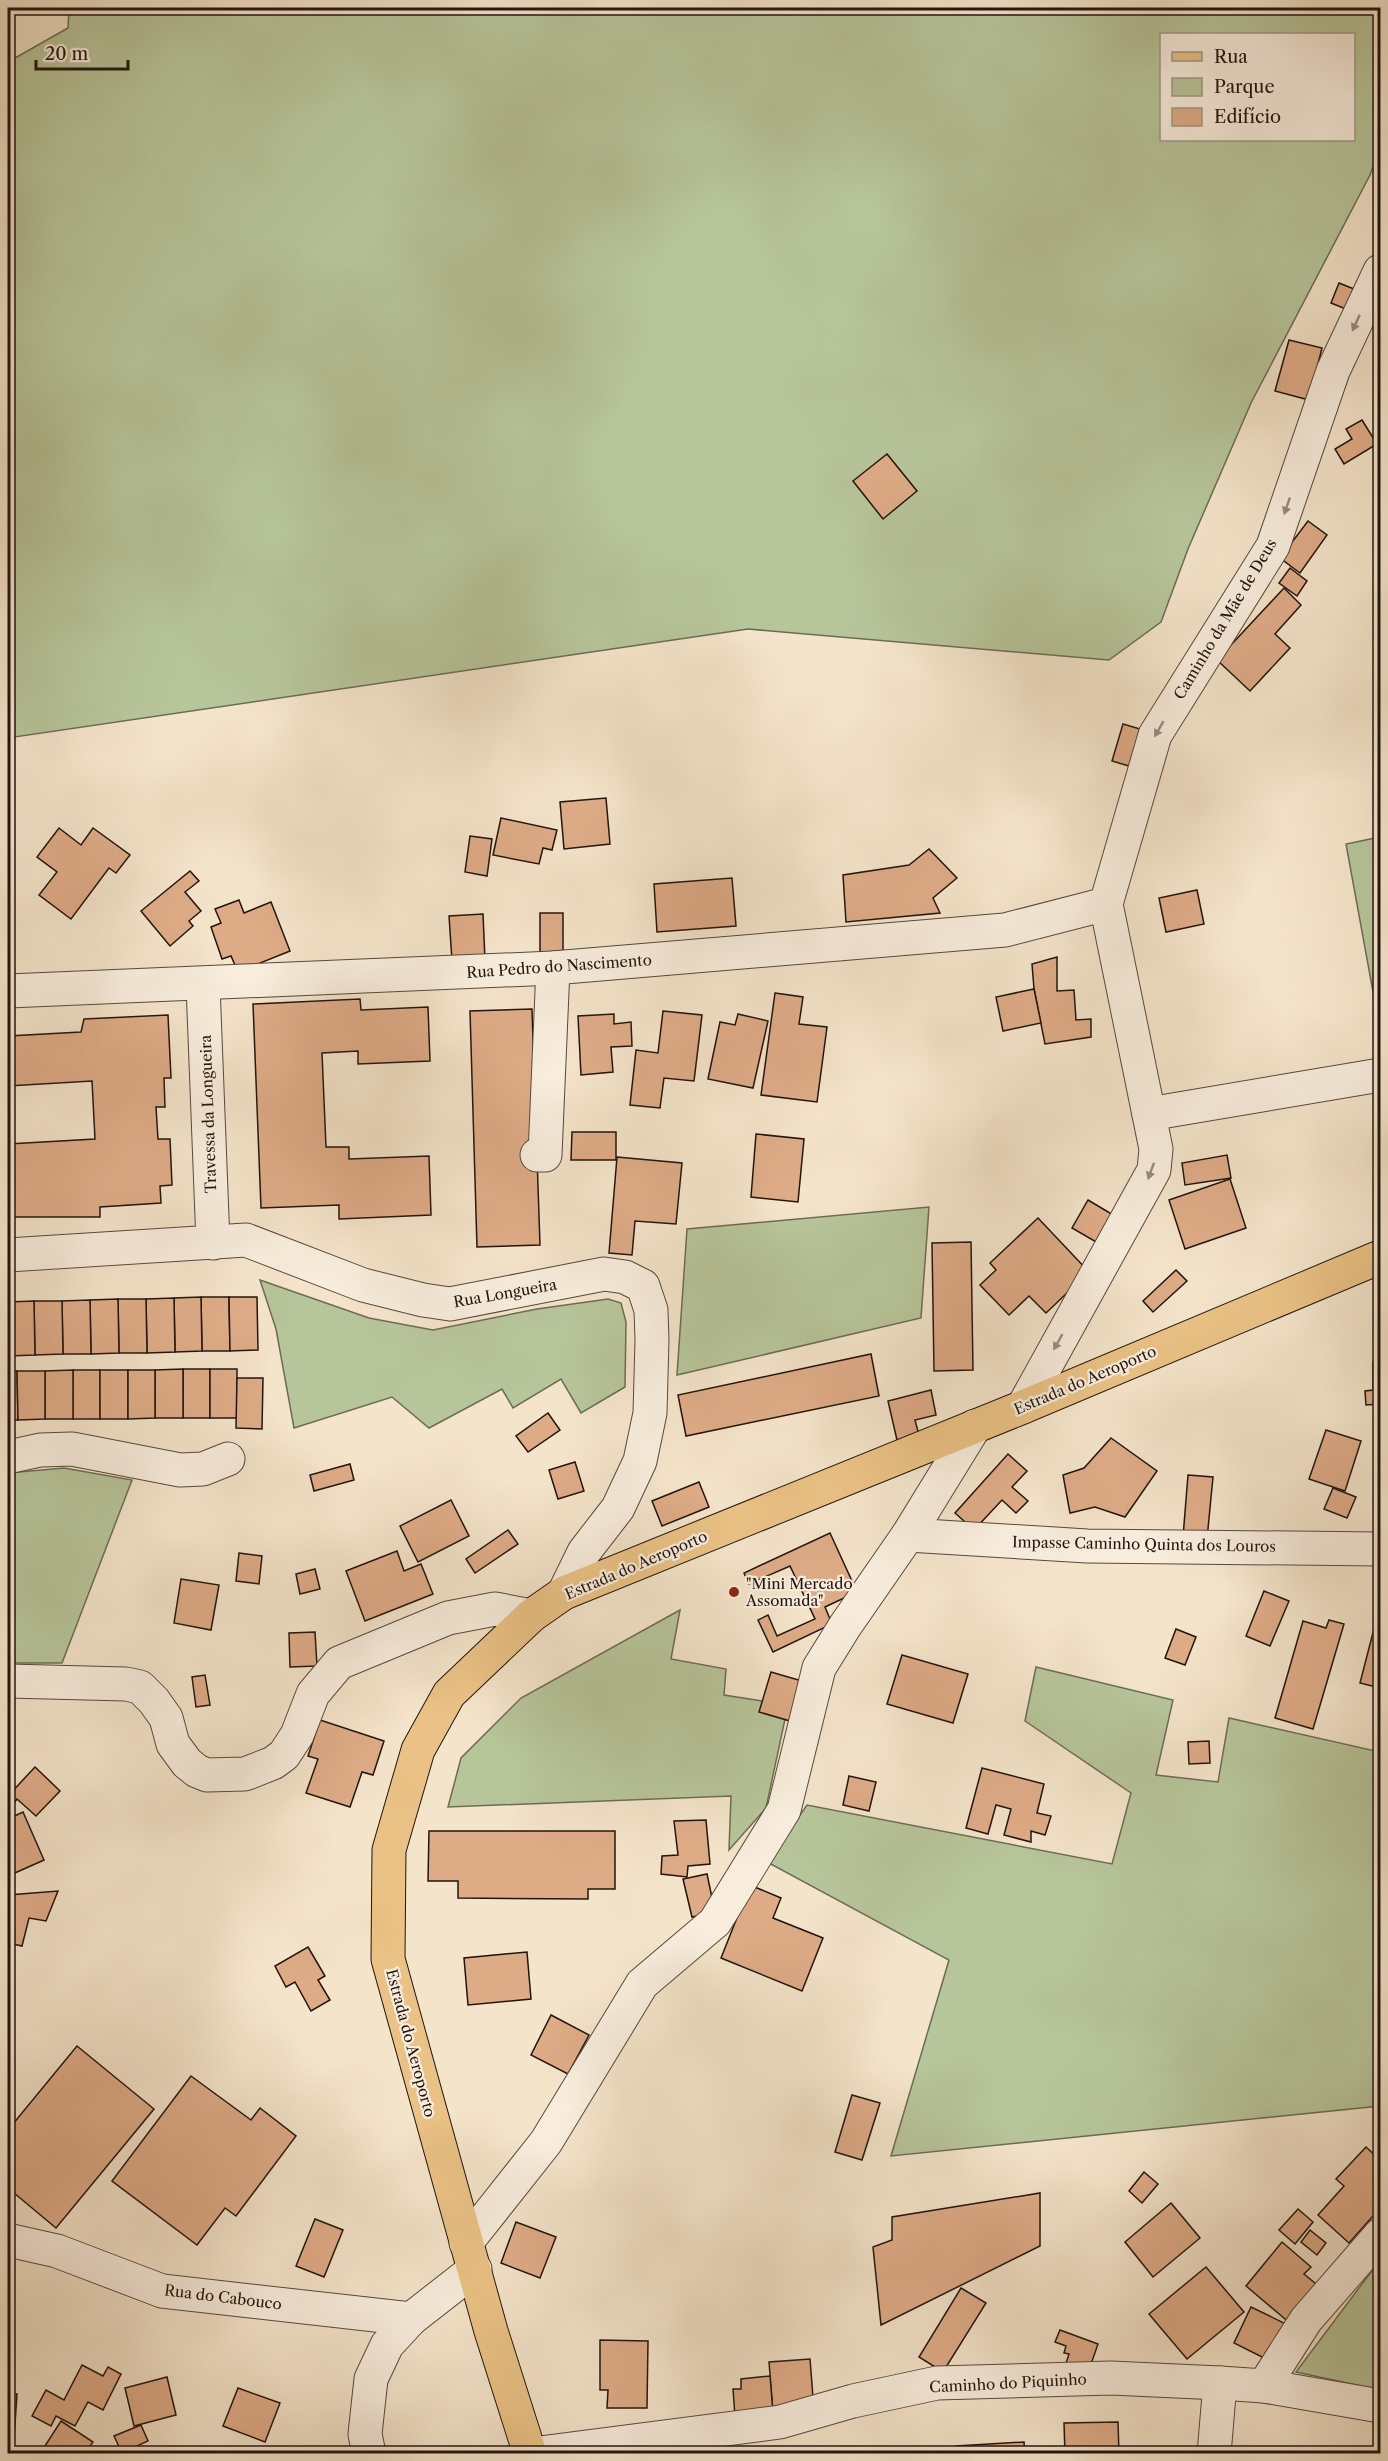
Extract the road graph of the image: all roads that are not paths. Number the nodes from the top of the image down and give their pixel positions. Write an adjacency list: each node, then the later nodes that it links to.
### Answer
1 (1380, 271): 2 (street, Caminho da Mãe de Deus, one-way to 2)
2 (1106, 904): 3 (street, Rua Pedro do Nascimento); 7 (street)
3 (553, 968): 4 (street, Rua Pedro do Nascimento); 8 (street)
4 (203, 985): 5 (street, Rua Pedro do Nascimento); 9 (street, Travessa da Longueira)
5 (8, 991)
6 (1380, 1075): 7 (street)
7 (1149, 1114): 12 (street, one-way to 12)
8 (537, 1155)
9 (213, 1243): 10 (street, Rua Longueira); 18 (street, Rua Longueira)
10 (8, 1255)
11 (1377, 1260): 12 (main road, Estrada do Aeroporto)
12 (1023, 1407): 13 (main road, Estrada do Aeroporto)
13 (975, 1426): 16 (street); 18 (main road, Estrada do Aeroporto)
14 (8, 1457): 15 (street)
15 (228, 1459)
16 (908, 1535): 17 (street, Impasse Caminho Quinta dos Louros); 23 (street)
17 (1380, 1549)
18 (564, 1593): 19 (main road, Estrada do Aeroporto)
19 (531, 1616): 20 (street); 23 (main road, Estrada do Aeroporto)
20 (8, 1681)
21 (1380, 2235): 26 (street)
22 (8, 2240): 24 (street, Rua do Cabouco)
23 (471, 2256): 24 (street); 29 (main road, Estrada do Aeroporto)
24 (411, 2319): 28 (street)
25 (1220, 2384): 26 (street, Caminho do Piquinho); 29 (street, Caminho do Piquinho); 30 (street)
26 (1264, 2386): 27 (street, Caminho do Piquinho)
27 (1380, 2406)
28 (369, 2454)
29 (531, 2454)
30 (1214, 2454)

